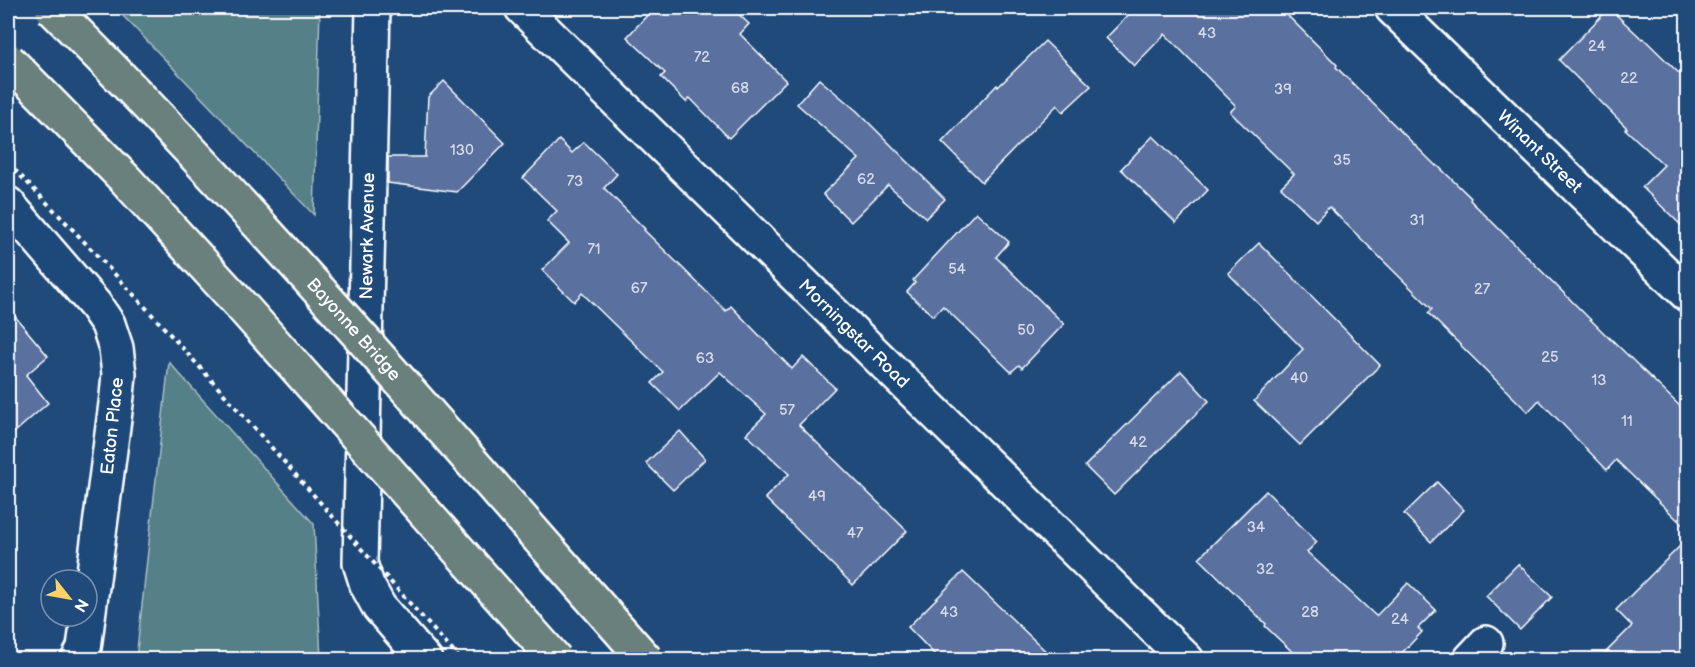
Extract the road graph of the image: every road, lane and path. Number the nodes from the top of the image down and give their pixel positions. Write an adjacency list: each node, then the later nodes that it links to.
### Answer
1 (52, 8): 13 (highway, Bayonne Bridge, bridge)
2 (373, 8): 10 (street, Newark Avenue)
3 (522, 8): 14 (street, Morningstar Road)
4 (1392, 8): 8 (street, Winant Street)
5 (8, 60): 12 (highway, bridge)
6 (8, 163): 11 (path, bridge)
7 (8, 204): 9 (street, Eaton Place)
8 (1688, 295)
9 (81, 654)
10 (425, 660)
11 (461, 660)
12 (556, 660)
13 (646, 660)
14 (1187, 660)

